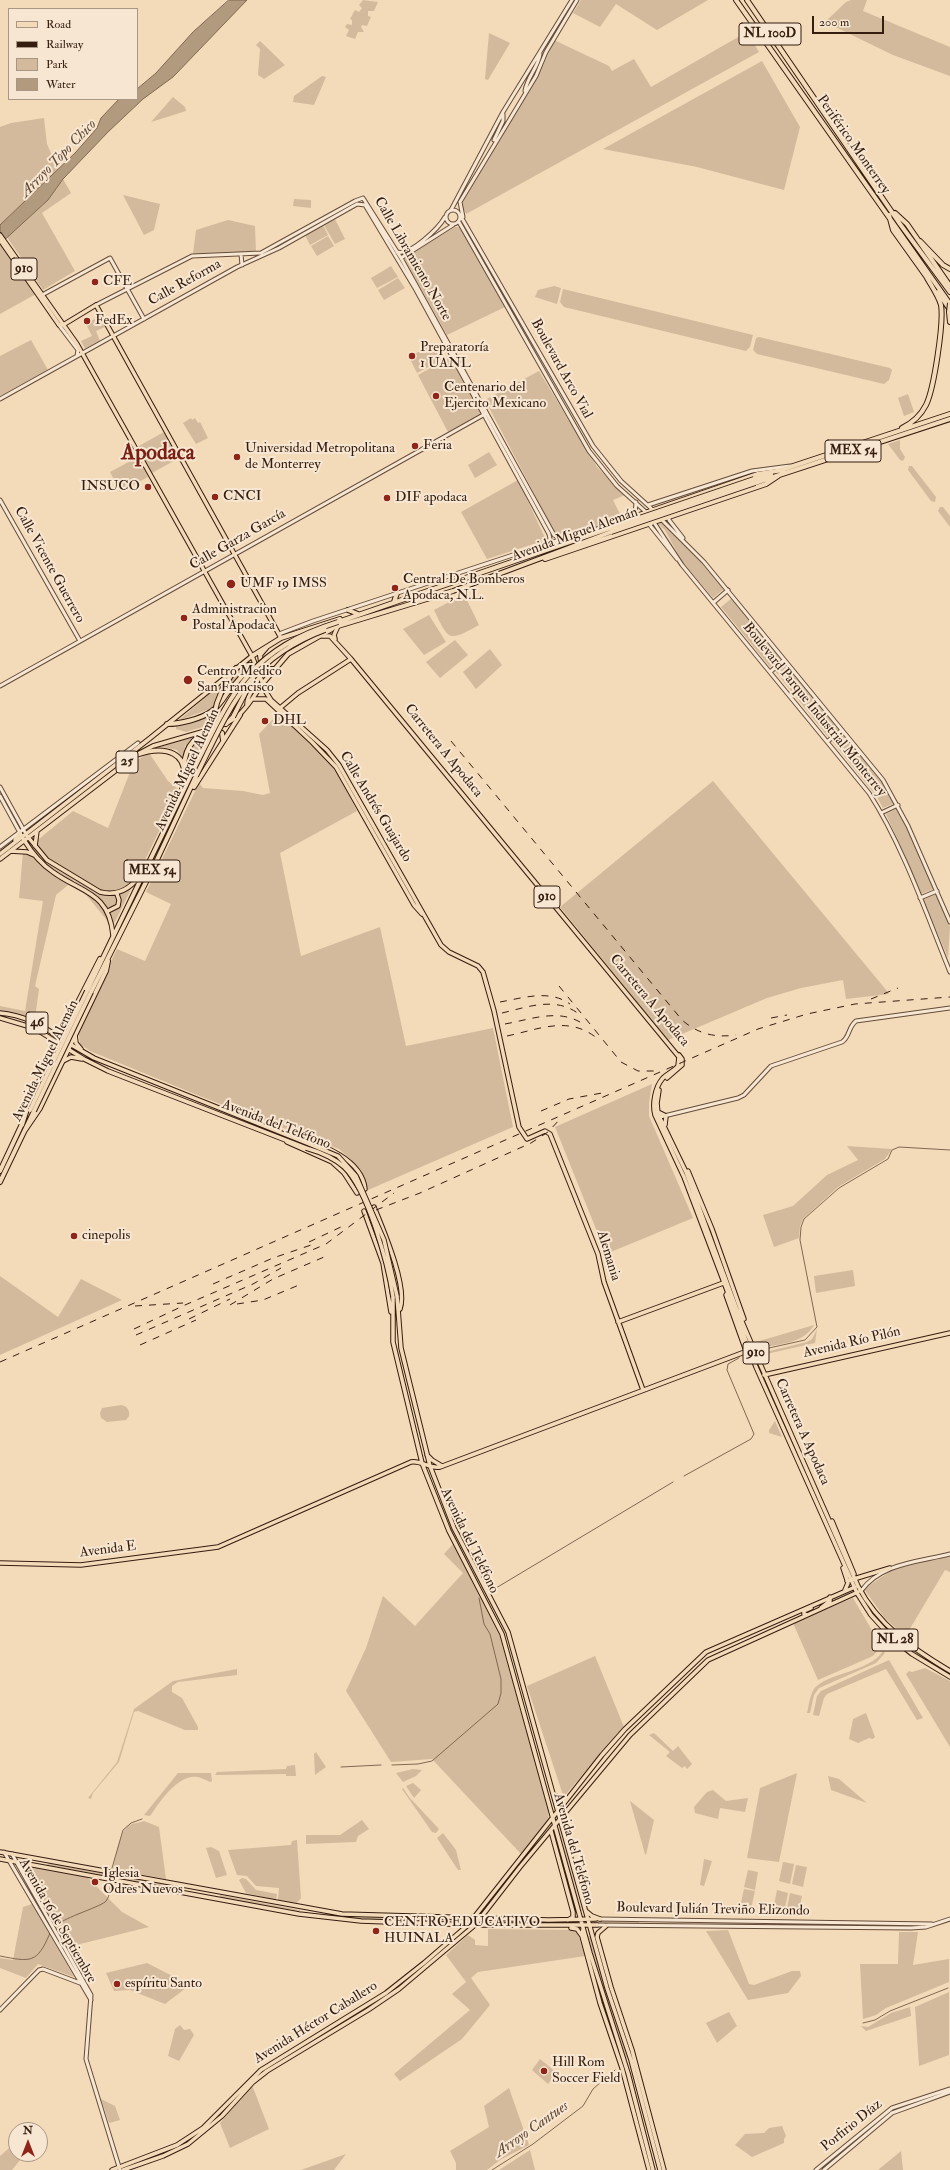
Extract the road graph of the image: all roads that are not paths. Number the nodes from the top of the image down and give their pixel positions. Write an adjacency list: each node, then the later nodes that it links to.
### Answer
1 (572, 0): 5 (street)
2 (578, 0): 6 (street)
3 (736, 0): 15 (highway, Periférico Monterrey / NL 100D)
4 (747, 0): 13 (highway, Periférico Monterrey / NL 100D)
5 (540, 52): 6 (street); 7 (street)
6 (525, 92): 8 (street)
7 (503, 112): 8 (street); 9 (street); 12 (street)
8 (513, 112): 9 (street)
9 (492, 145): 17 (street)
10 (361, 198): 25 (street, Calle Reforma); 26 (street, Calle Libramiento Norte)
11 (361, 203): 25 (street, Calle Reforma); 28 (street, Calle Libramiento Norte)
12 (451, 210): 14 (street); 16 (street)
13 (893, 211): 22 (highway); 34 (highway, Periférico Monterrey / NL 100D)
14 (460, 215): 17 (street, Boulevard Arco Vial); 18 (street)
15 (889, 215): 31 (highway); 36 (highway, Periférico Monterrey / NL 100D)
16 (445, 217): 19 (street); 21 (street)
17 (464, 220): 45 (street, Boulevard Arco Vial)
18 (459, 222): 19 (street); 46 (street, Boulevard Arco Vial)
19 (453, 225): 28 (street)
20 (0, 235): 24 (main road, 910)
21 (429, 237): 26 (street); 28 (street)
22 (916, 238): 30 (highway); 32 (highway)
23 (0, 240): 24 (main road, 910)
24 (4, 244): 35 (main road, 910)
25 (270, 251): 27 (street); 29 (street, Calle Reforma)
26 (397, 252): 28 (street, Calle Libramiento Norte)
27 (241, 254): 29 (street); 33 (street)
28 (400, 258): 48 (street, Calle Libramiento Norte)
29 (242, 265): 39 (street, Calle Reforma)
30 (950, 269)
31 (927, 278): 38 (highway); 51 (highway)
32 (950, 286)
33 (127, 289): 35 (street); 37 (street); 39 (street)
34 (950, 292)
35 (41, 296): 41 (main road, 910); 41 (main road, 910)
36 (950, 304): 38 (highway, bridge)
37 (96, 305): 41 (main road); 42 (main road)
38 (949, 311): 40 (highway)
39 (144, 319): 42 (street, Calle Reforma)
40 (950, 322)
41 (62, 326): 43 (main road, 910); 44 (street, 910)
42 (113, 336): 43 (street, Calle Reforma); 75 (main road)
43 (83, 353): 44 (street, Calle Reforma); 79 (main road)
44 (77, 356): 47 (street, Calle Reforma)
45 (552, 375): 46 (street); 61 (street, Boulevard Arco Vial)
46 (548, 378): 60 (street, Boulevard Arco Vial)
47 (0, 398)
48 (485, 414): 52 (street, Calle Libramiento Norte); 75 (street, Calle Garza García)
49 (950, 414): 51 (highway, Avenida Miguel Alemán / MEX 54)
50 (950, 420): 55 (highway, Avenida Miguel Alemán / MEX 54)
51 (891, 434): 53 (highway, Avenida Miguel Alemán / MEX 54)
52 (505, 451): 72 (street, Calle Libramiento Norte); 74 (street, Calle Libramiento Norte)
53 (797, 465): 54 (highway, Avenida Miguel Alemán / MEX 54); 57 (street)
54 (783, 470): 56 (highway, Avenida Miguel Alemán / MEX 54); 58 (highway)
55 (778, 476): 56 (highway, Avenida Miguel Alemán / MEX 54); 66 (highway)
56 (754, 481): 70 (highway, Avenida Miguel Alemán / MEX 54, bridge)
57 (699, 490): 58 (street); 61 (street)
58 (689, 498): 62 (highway)
59 (0, 500): 90 (street, Calle Vicente Guerrero)
60 (636, 502): 64 (street, Boulevard Arco Vial); 65 (street)
61 (648, 505): 63 (street, Boulevard Arco Vial)
62 (666, 505): 63 (highway); 66 (highway)
63 (652, 509): 64 (highway); 67 (street, Boulevard Arco Vial)
64 (646, 512): 65 (highway); 68 (street, Boulevard Arco Vial)
65 (635, 516): 69 (highway); 71 (highway)
66 (670, 516): 67 (highway); 73 (street)
67 (661, 519): 68 (highway); 73 (street, Boulevard Parque Industrial Monterrey)
68 (651, 523): 69 (highway); 78 (street, Boulevard Arco Vial)
69 (641, 527): 77 (highway)
70 (610, 530): 76 (highway, Avenida Miguel Alemán / MEX 54); 77 (highway, Avenida Miguel Alemán / MEX 54)
71 (568, 539): 72 (street); 76 (highway)
72 (562, 540): 74 (street)
73 (689, 546): 80 (street, Boulevard Parque Industrial Monterrey)
74 (534, 548): 81 (street)
75 (235, 554): 79 (street, Calle Garza García); 88 (main road)
76 (531, 554): 82 (highway, Avenida Miguel Alemán / MEX 54)
77 (533, 561): 87 (highway, Avenida Miguel Alemán / MEX 54)
78 (682, 565): 83 (street, Boulevard Parque Industrial Monterrey)
79 (204, 572): 90 (street, Calle Garza García); 93 (main road)
80 (728, 590): 83 (street); 95 (street, Boulevard Parque Industrial Monterrey)
81 (397, 594): 82 (highway); 84 (street)
82 (394, 602): 85 (highway, Avenida Miguel Alemán / MEX 54)
83 (714, 602): 100 (street, Boulevard Parque Industrial Monterrey)
84 (348, 610): 85 (highway); 88 (street)
85 (359, 614): 86 (highway, Avenida Miguel Alemán / MEX 54)
86 (346, 619): 87 (highway, Avenida Miguel Alemán / MEX 54); 88 (highway)
87 (337, 625): 89 (highway); 91 (main road); 97 (highway, Avenida Miguel Alemán / MEX 54, bridge); 99 (highway, Avenida Miguel Alemán / MEX 54, bridge)
88 (280, 636): 92 (highway)
89 (320, 636): 91 (main road, 910); 98 (highway)
90 (80, 641): 102 (street, Calle Garza García)
91 (337, 642): 94 (main road, 910); 161 (main road, Carretera A Apodaca / 910)
92 (270, 643): 93 (highway); 98 (highway)
93 (252, 656): 96 (main road, 25); 101 (main road)
94 (351, 659): 105 (main road); 159 (main road, 910)
95 (784, 660): 100 (street); 109 (street, Boulevard Parque Industrial Monterrey)
96 (238, 666): 101 (main road); 107 (main road, 25); 111 (highway, bridge)
97 (255, 666): 107 (highway, bridge); 111 (highway, Avenida Miguel Alemán / MEX 54, bridge)
98 (275, 668): 101 (highway)
99 (257, 672): 108 (highway, bridge); 116 (highway, Avenida Miguel Alemán / MEX 54, bridge)
100 (770, 672): 112 (street, Boulevard Parque Industrial Monterrey)
101 (261, 682): 103 (main road); 104 (main road); 105 (main road, Calle Andrés Guajardo)
102 (0, 686)
103 (252, 698): 104 (main road); 105 (main road, Calle Andrés Guajardo)
104 (247, 705): 106 (main road)
105 (279, 709): 167 (main road, Calle Andrés Guajardo)
106 (240, 715): 108 (main road, 25); 110 (highway)
107 (167, 724): 126 (main road, 25)
108 (226, 724): 114 (main road, 25)
109 (842, 730): 112 (street); 121 (street, Boulevard Parque Industrial Monterrey)
110 (224, 741): 115 (highway); 118 (highway)
111 (207, 742): 116 (highway, Avenida Miguel Alemán / MEX 54, bridge)
112 (828, 742): 122 (street, Boulevard Parque Industrial Monterrey)
113 (138, 743): 124 (street)
114 (136, 755): 115 (highway); 125 (main road, 25)
115 (184, 773): 120 (highway)
116 (193, 776): 118 (highway, Avenida Miguel Alemán / MEX 54); 120 (highway, Avenida Miguel Alemán / MEX 54)
117 (0, 787): 123 (street)
118 (188, 795): 141 (highway, Avenida Miguel Alemán / MEX 54)
119 (0, 796): 126 (street)
120 (179, 799): 133 (highway, Avenida Miguel Alemán / MEX 54)
121 (898, 805): 122 (street); 134 (street, Boulevard Parque Industrial Monterrey)
122 (882, 813): 136 (street, Boulevard Parque Industrial Monterrey)
123 (20, 823): 124 (street); 126 (street)
124 (32, 824): 126 (street)
125 (37, 830): 126 (main road, 25); 128 (main road)
126 (24, 835): 127 (street); 128 (main road); 129 (main road, 25); 130 (main road); 131 (main road)
127 (0, 847)
128 (35, 848): 135 (main road)
129 (10, 851): 131 (main road); 132 (main road, 25)
130 (0, 854)
131 (35, 856): 137 (main road)
132 (0, 859)
133 (148, 864): 135 (main road); 139 (highway, Avenida Miguel Alemán / MEX 54)
134 (937, 891): 136 (street); 138 (street, Boulevard Parque Industrial Monterrey)
135 (117, 894): 137 (main road)
136 (920, 898): 142 (street, Boulevard Parque Industrial Monterrey)
137 (108, 911): 139 (main road)
138 (950, 922)
139 (113, 935): 140 (highway, Avenida Miguel Alemán / MEX 54)
140 (103, 956): 143 (highway, Avenida Miguel Alemán / MEX 54); 148 (highway)
141 (108, 958): 143 (highway, Avenida Miguel Alemán / MEX 54); 149 (highway)
142 (948, 962): 144 (street, Boulevard Parque Industrial Monterrey)
143 (103, 963): 160 (highway, Avenida Miguel Alemán / MEX 54, bridge)
144 (950, 972)
145 (950, 1008): 162 (street)
146 (0, 1013): 151 (main road, 46)
147 (0, 1018): 152 (main road, 46)
148 (68, 1023): 149 (highway); 151 (highway)
149 (78, 1028): 150 (highway)
150 (75, 1033): 153 (highway); 156 (main road)
151 (60, 1038): 152 (highway); 153 (main road, 46)
152 (58, 1043): 154 (main road, 46); 155 (highway)
153 (70, 1044): 154 (highway); 156 (main road, Avenida del Teléfono)
154 (67, 1049): 157 (main road, Avenida del Teléfono); 158 (highway)
155 (52, 1053): 158 (highway); 164 (highway)
156 (94, 1058): 168 (main road, Avenida del Teléfono)
157 (84, 1059): 158 (main road); 170 (main road, Avenida del Teléfono)
158 (62, 1061): 166 (highway)
159 (654, 1108): 163 (main road); 169 (main road, 910)
160 (32, 1110): 164 (highway, Avenida Miguel Alemán / MEX 54); 166 (highway, Avenida Miguel Alemán / MEX 54)
161 (658, 1112): 162 (main road); 163 (main road, Carretera A Apodaca / 910)
162 (666, 1116): 163 (street); 165 (main road)
163 (660, 1117): 165 (main road, Carretera A Apodaca / 910); 169 (main road)
164 (22, 1125): 172 (highway, Avenida Miguel Alemán / MEX 54)
165 (666, 1128): 171 (main road, Carretera A Apodaca / 910)
166 (25, 1130): 173 (highway, Avenida Miguel Alemán / MEX 54)
167 (548, 1132): 183 (main road, Alemania)
168 (285, 1134): 170 (main road); 180 (main road, Avenida del Teléfono, bridge)
169 (664, 1135): 171 (main road, 910)
170 (283, 1139): 180 (main road, Avenida del Teléfono, bridge)
171 (681, 1165): 178 (main road, Carretera A Apodaca / 910); 178 (main road, Carretera A Apodaca / 910); 184 (main road)
172 (0, 1171)
173 (0, 1182)
174 (374, 1206): 176 (main road)
175 (364, 1211): 177 (main road)
176 (381, 1222): 177 (main road); 181 (main road)
177 (370, 1226): 182 (main road)
178 (724, 1283): 179 (main road, Carretera A Apodaca / 910); 183 (main road)
179 (728, 1292): 184 (main road, Carretera A Apodaca / 910); 186 (main road, Carretera A Apodaca / 910)
180 (395, 1297): 181 (main road, Avenida del Teléfono); 182 (main road, Avenida del Teléfono)
181 (399, 1312): 191 (main road, Avenida del Teléfono)
182 (392, 1318): 192 (main road, Avenida del Teléfono)
183 (618, 1322): 189 (main road, Alemania)
184 (747, 1331): 187 (main road, Carretera A Apodaca / 910)
185 (950, 1333): 187 (main road, Avenida Río Pilón)
186 (748, 1351): 188 (main road, Carretera A Apodaca / 910); 189 (main road)
187 (764, 1374): 188 (main road, Avenida Río Pilón); 198 (main road, Carretera A Apodaca / 910)
188 (760, 1376): 198 (main road, Carretera A Apodaca / 910)
189 (643, 1390): 194 (main road)
190 (798, 1445): 198 (main road)
191 (426, 1454): 193 (main road, Avenida del Teléfono); 194 (main road)
192 (422, 1464): 193 (main road, Avenida E); 196 (main road, Avenida E); 204 (main road, Avenida del Teléfono)
193 (430, 1466): 194 (main road, Avenida E); 202 (main road, Avenida del Teléfono)
194 (442, 1466)
195 (950, 1554): 197 (street)
196 (0, 1562)
197 (890, 1568): 198 (main road); 199 (street)
198 (850, 1579): 200 (main road, Carretera A Apodaca / 910); 201 (main road)
199 (864, 1585): 200 (street); 203 (street)
200 (856, 1586): 201 (main road); 203 (main road, NL 28)
201 (845, 1591): 205 (main road)
202 (489, 1592): 204 (main road); 211 (main road, Avenida del Teléfono)
203 (859, 1592): 207 (main road, Avenida Héctor Caballero); 209 (main road, NL 28); 210 (main road, NL 28)
204 (484, 1596): 214 (main road, Avenida del Teléfono)
205 (830, 1597): 206 (main road); 207 (main road)
206 (821, 1600): 208 (main road); 212 (main road, Avenida Héctor Caballero)
207 (821, 1609): 208 (main road, Avenida Héctor Caballero)
208 (809, 1615): 215 (main road, Avenida Héctor Caballero)
209 (950, 1671)
210 (950, 1678)
211 (554, 1796): 212 (main road); 213 (main road, Avenida del Teléfono)
212 (567, 1799): 213 (main road, Avenida Héctor Caballero)
213 (558, 1811): 214 (main road, Avenida Héctor Caballero); 215 (main road, Avenida del Teléfono)
214 (554, 1819): 216 (main road, Avenida del Teléfono); 228 (main road, Avenida Héctor Caballero)
215 (561, 1819): 216 (main road, Avenida Héctor Caballero); 226 (main road, Avenida del Teléfono)
216 (556, 1826): 217 (main road, Avenida Héctor Caballero); 225 (main road, Avenida del Teléfono)
217 (551, 1831): 229 (main road, Avenida Héctor Caballero); 233 (main road)
218 (2, 1852): 219 (main road, Boulevard Julián Treviño Elizondo); 221 (street, Avenida 16 de Septiembre)
219 (12, 1854): 222 (street, Avenida 16 de Septiembre); 223 (main road, Boulevard Julián Treviño Elizondo)
220 (0, 1859): 221 (main road, Boulevard Julián Treviño Elizondo)
221 (10, 1860): 222 (main road, Boulevard Julián Treviño Elizondo); 246 (street, Avenida 16 de Septiembre)
222 (16, 1861): 224 (main road, Boulevard Julián Treviño Elizondo); 246 (street, Avenida 16 de Septiembre)
223 (218, 1892): 224 (street); 227 (main road, Boulevard Julián Treviño Elizondo)
224 (217, 1899): 236 (main road, Boulevard Julián Treviño Elizondo)
225 (578, 1907): 233 (main road); 234 (main road, Avenida del Teléfono)
226 (584, 1907): 231 (main road); 235 (main road, Avenida del Teléfono)
227 (466, 1917): 228 (main road, Boulevard Julián Treviño Elizondo); 236 (main road)
228 (474, 1918): 229 (main road, Boulevard Julián Treviño Elizondo); 238 (main road, Avenida Héctor Caballero)
229 (480, 1918): 233 (main road, Boulevard Julián Treviño Elizondo); 239 (main road, Avenida Héctor Caballero)
230 (596, 1919): 231 (street, Boulevard Julián Treviño Elizondo); 235 (main road, Boulevard Julián Treviño Elizondo)
231 (600, 1919): 241 (street, Boulevard Julián Treviño Elizondo)
232 (950, 1919): 241 (street)
233 (570, 1920): 234 (main road, Boulevard Julián Treviño Elizondo)
234 (582, 1920): 235 (main road, Boulevard Julián Treviño Elizondo); 245 (main road, Avenida del Teléfono)
235 (588, 1920): 243 (main road, Avenida del Teléfono)
236 (443, 1923): 237 (main road, Boulevard Julián Treviño Elizondo)
237 (458, 1924): 238 (main road, Boulevard Julián Treviño Elizondo); 247 (main road)
238 (468, 1925): 239 (main road, Boulevard Julián Treviño Elizondo); 247 (main road, Avenida Héctor Caballero)
239 (475, 1925): 242 (main road, Boulevard Julián Treviño Elizondo); 256 (main road, Avenida Héctor Caballero)
240 (597, 1925): 243 (main road, Boulevard Julián Treviño Elizondo); 244 (street, Boulevard Julián Treviño Elizondo)
241 (927, 1925): 244 (street, Boulevard Julián Treviño Elizondo)
242 (544, 1926): 245 (main road, Boulevard Julián Treviño Elizondo); 248 (main road)
243 (590, 1926): 245 (main road, Boulevard Julián Treviño Elizondo); 249 (main road, Avenida del Teléfono)
244 (606, 1926): 249 (main road)
245 (583, 1927): 248 (main road); 250 (main road, Avenida del Teléfono)
246 (52, 1929): 251 (street, Avenida 16 de Septiembre); 252 (street, Avenida 16 de Septiembre)
247 (461, 1932): 255 (main road, Avenida Héctor Caballero)
248 (582, 1936): 250 (main road)
249 (599, 1951): 257 (main road)
250 (588, 1954): 253 (main road)
251 (81, 1983): 252 (street, Avenida 16 de Septiembre); 254 (street)
252 (91, 2000): 265 (street, Avenida 16 de Septiembre)
253 (602, 2002): 258 (main road); 263 (main road)
254 (0, 2010)
255 (313, 2037): 256 (main road); 264 (main road, Avenida Héctor Caballero)
256 (315, 2041): 264 (main road, Avenida Héctor Caballero)
257 (633, 2059): 258 (main road); 259 (main road)
258 (625, 2062): 263 (main road)
259 (635, 2066): 261 (main road); 270 (main road)
260 (950, 2089): 271 (street, Porfirio Díaz)
261 (639, 2090): 263 (main road); 269 (main road)
262 (950, 2092): 272 (street)
263 (631, 2094): 267 (main road); 268 (main road)
264 (146, 2160): 265 (main road, Avenida Héctor Caballero)
265 (126, 2168): 266 (main road, Avenida Héctor Caballero)
266 (112, 2170)
267 (649, 2170)
268 (652, 2170)
269 (660, 2170)
270 (664, 2170)
271 (816, 2170)
272 (824, 2170)

